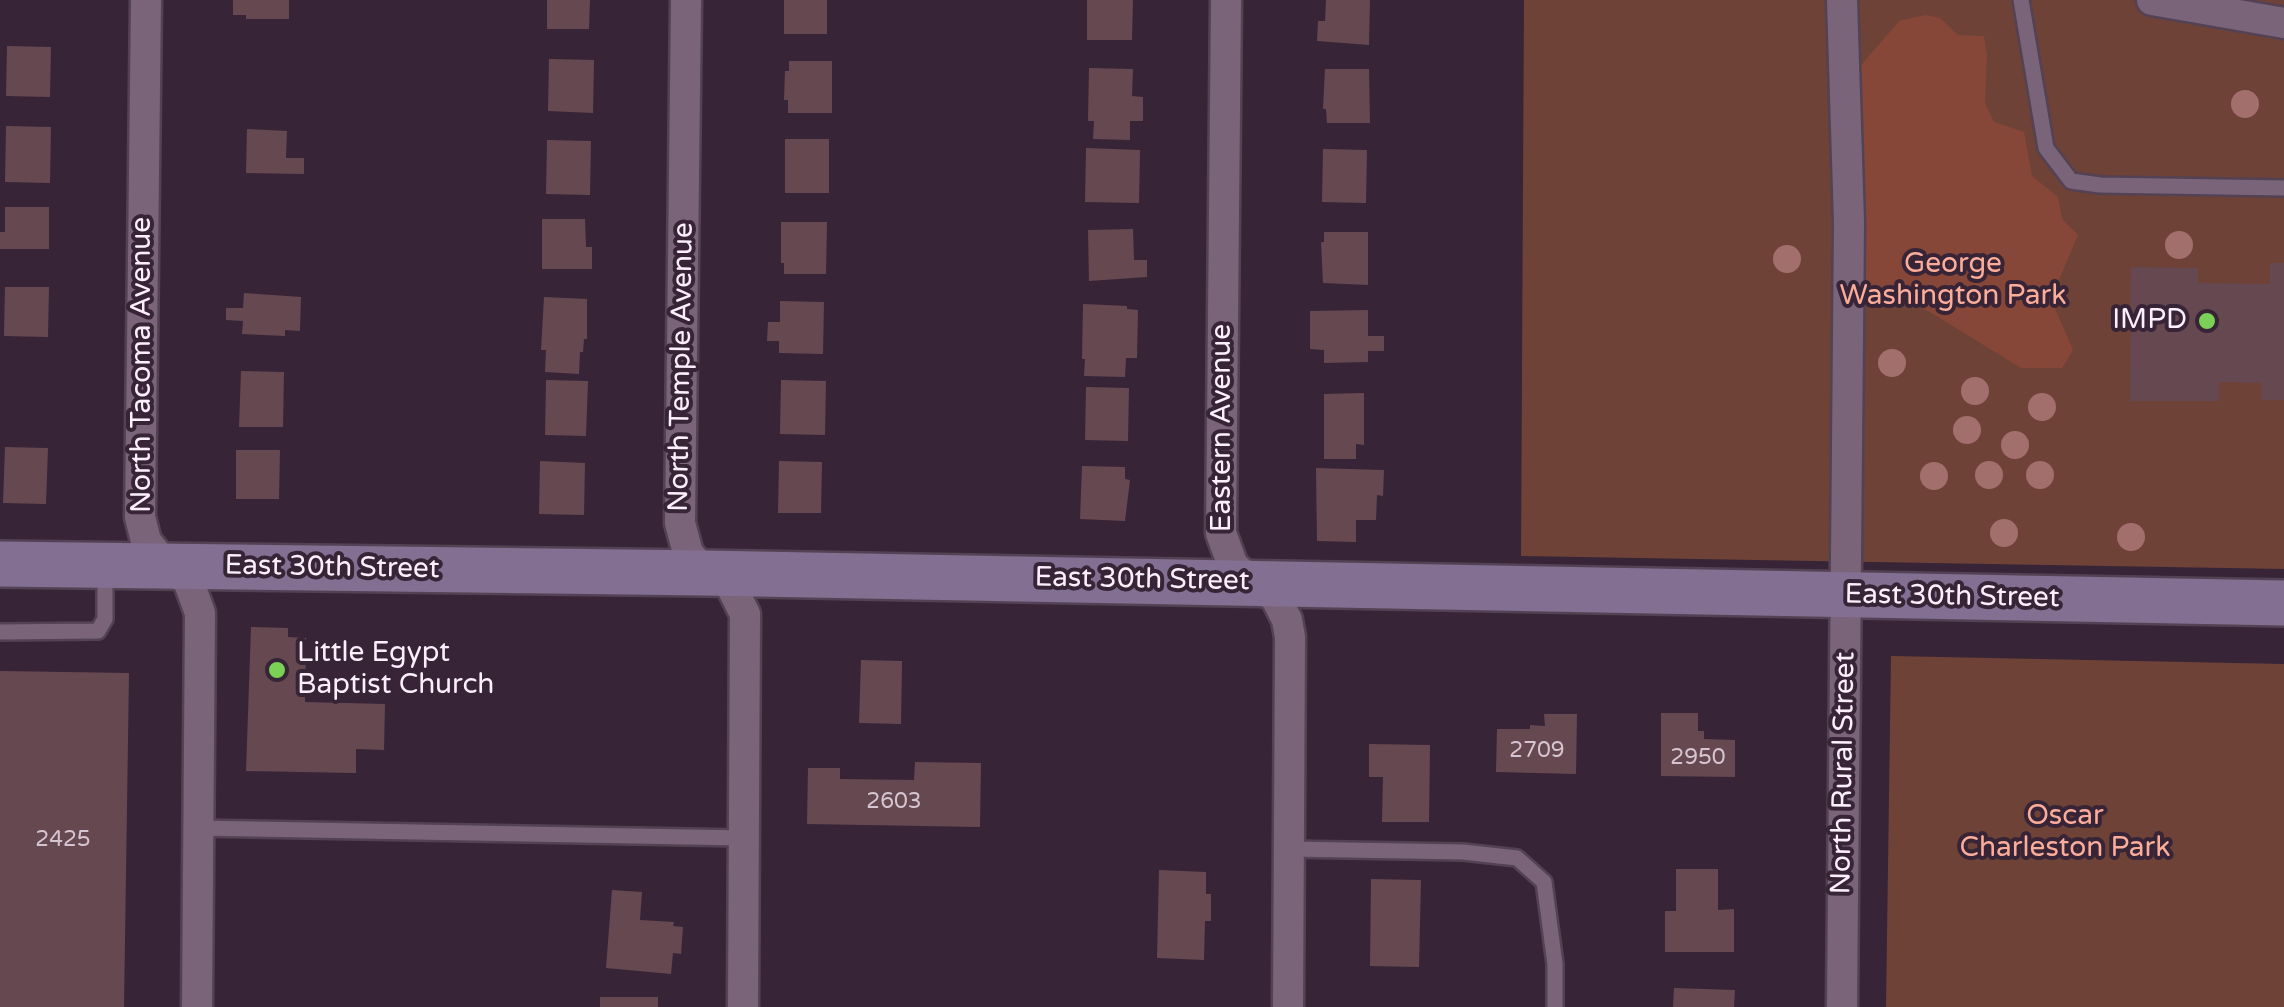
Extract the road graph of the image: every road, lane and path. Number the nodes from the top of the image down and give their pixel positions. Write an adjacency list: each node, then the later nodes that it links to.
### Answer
1 (146, 0): 11 (street, North Tacoma Avenue)
2 (686, 0): 12 (street, North Temple Avenue)
3 (1226, 0): 13 (street, Eastern Avenue)
4 (1842, 0): 14 (street, North Rural Street)
5 (2021, 0): 8 (lane)
6 (2152, 0): 7 (street)
7 (2284, 23)
8 (2284, 188)
9 (0, 564): 10 (main road, East 30th Street)
10 (106, 566): 11 (main road, East 30th Street); 16 (lane)
11 (166, 566): 12 (main road, East 30th Street); 17 (street, North Tacoma Avenue)
12 (705, 572): 13 (main road, East 30th Street); 18 (street, North Temple Avenue)
13 (1247, 582): 14 (main road, East 30th Street); 19 (street, Eastern Avenue)
14 (1846, 596): 15 (main road, East 30th Street); 24 (street, North Rural Street)
15 (2284, 603)
16 (0, 632)
17 (198, 828): 18 (lane); 20 (street, North Tacoma Avenue)
18 (744, 838): 21 (street, North Temple Avenue)
19 (1289, 849): 22 (street, Eastern Avenue); 23 (lane)
20 (197, 1007)
21 (742, 1007)
22 (1288, 1007)
23 (1556, 1007)
24 (1842, 1007)

